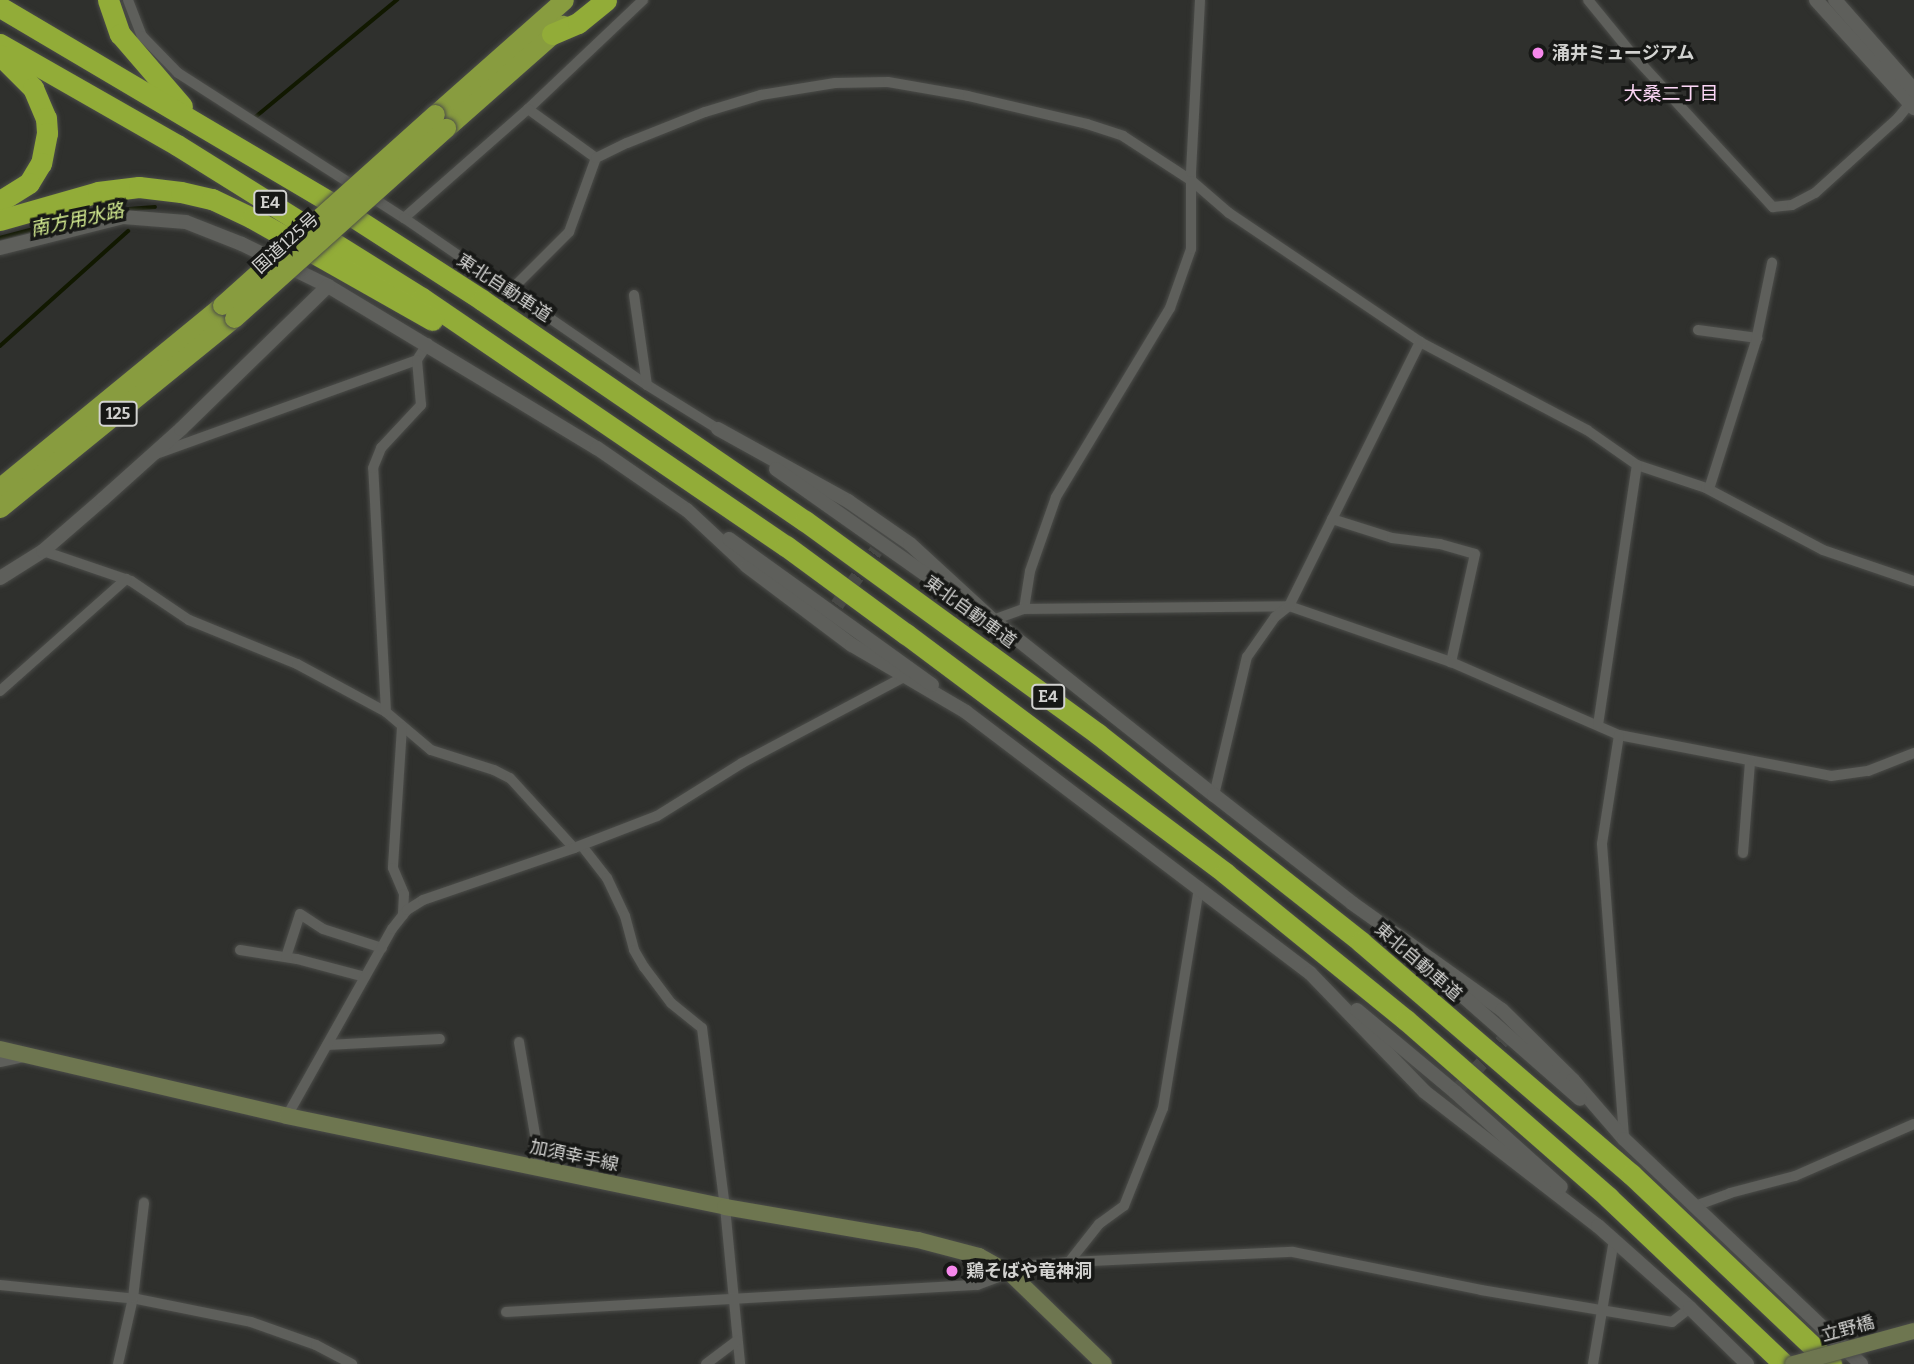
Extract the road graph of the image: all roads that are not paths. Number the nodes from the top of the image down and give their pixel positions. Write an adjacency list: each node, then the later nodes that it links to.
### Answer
1 (108, 0): 18 (highway)
2 (128, 0): 22 (street)
3 (564, 0): 17 (highway, 国道125号 / 125)
4 (593, 0): 12 (highway, 国道125号 / 125)
5 (606, 0): 12 (highway)
6 (643, 0): 16 (street)
7 (1200, 0): 20 (street)
8 (1588, 0): 15 (street)
9 (1816, 0): 15 (street)
10 (1835, 0): 15 (street)
11 (0, 7): 18 (highway, 東北自動車道 / E4)
12 (552, 34): 17 (highway, 国道125号 / 125)
13 (0, 44): 35 (highway, E4)
14 (0, 55): 21 (highway)
15 (1913, 100)
16 (528, 109): 19 (street); 22 (street)
17 (440, 121): 29 (highway, 国道125号 / 125, bridge)
18 (196, 122): 107 (highway, 東北自動車道 / E4)
19 (596, 158): 20 (street); 27 (street)
20 (1192, 181): 32 (street); 51 (street)
21 (0, 201)
22 (404, 218): 27 (street)
23 (0, 220): 35 (highway)
24 (0, 248): 26 (street)
25 (1772, 263): 31 (street)
26 (328, 286): 33 (street); 39 (street)
27 (512, 289): 36 (street)
28 (634, 295): 36 (street)
29 (228, 311): 41 (highway, 国道125号 / 125); 43 (highway, 国道125号 / 125)
30 (1698, 330): 31 (street)
31 (1757, 338): 42 (street)
32 (1420, 342): 40 (street); 45 (street)
33 (428, 343): 34 (street); 44 (street)
34 (416, 360): 39 (street); 56 (street)
35 (533, 373): 105 (highway, E4)
36 (647, 385): 37 (street)
37 (718, 429): 38 (street)
38 (744, 445): 52 (street); 52 (street)
39 (150, 456): 46 (street)
40 (1637, 465): 42 (street); 57 (street)
41 (0, 487)
42 (1709, 489): 49 (street)
43 (0, 508)
44 (687, 510): 54 (street); 54 (street)
45 (1332, 519): 50 (street); 53 (street)
46 (43, 551): 47 (street); 48 (street)
47 (0, 578)
48 (126, 579): 55 (street); 56 (street)
49 (1914, 581)
50 (1289, 606): 51 (street); 53 (street); 62 (street)
51 (1024, 609): 52 (street)
52 (993, 620): 62 (street)
53 (1451, 662): 57 (street)
54 (909, 674): 63 (street); 65 (street)
55 (0, 691)
56 (386, 712): 58 (street)
57 (1598, 726): 59 (street)
58 (402, 727): 63 (street); 66 (street)
59 (1619, 735): 61 (street); 81 (street)
60 (1914, 753): 61 (street)
61 (1750, 761): 64 (street)
62 (1214, 795): 67 (street)
63 (578, 847): 66 (street); 85 (street)
64 (1742, 853)
65 (1199, 887): 71 (street); 88 (street)
66 (403, 915): 68 (street)
67 (1404, 940): 81 (street); 81 (street)
68 (382, 948): 70 (street); 72 (street)
69 (240, 950): 70 (street)
70 (286, 957): 72 (street)
71 (1310, 973): 86 (street); 86 (street)
72 (365, 977): 75 (street)
73 (440, 1039): 75 (street)
74 (519, 1042): 82 (street)
75 (327, 1045): 79 (street)
76 (0, 1049): 77 (main road, 加須幸手線)
77 (27, 1056): 78 (street); 79 (main road, 加須幸手線)
78 (0, 1062)
79 (287, 1116): 82 (main road, 加須幸手線)
80 (1914, 1124): 84 (street)
81 (1624, 1139): 84 (street)
82 (541, 1169): 85 (main road, 加須幸手線)
83 (144, 1203): 91 (street)
84 (1695, 1206): 108 (street)
85 (725, 1208): 89 (main road, 加須幸手線); 92 (street)
86 (1598, 1226): 87 (street)
87 (1614, 1240): 93 (street); 94 (street)
88 (1069, 1262): 89 (street); 93 (street)
89 (1012, 1274): 92 (street); 102 (main road, 加須幸手線)
90 (0, 1285): 91 (street)
91 (133, 1298): 98 (street); 99 (street)
92 (733, 1298): 95 (street); 97 (street)
93 (1601, 1308): 94 (street); 103 (street)
94 (1690, 1308): 104 (street)
95 (506, 1312)
96 (1914, 1331): 106 (main road, 立野橋, bridge)
97 (737, 1341): 100 (street); 101 (street)
98 (118, 1364)
99 (352, 1364)
100 (706, 1364)
101 (740, 1364)
102 (1104, 1364)
103 (1593, 1364)
104 (1747, 1364)
105 (1784, 1364)
106 (1793, 1364)
107 (1831, 1364)
108 (1861, 1364)

